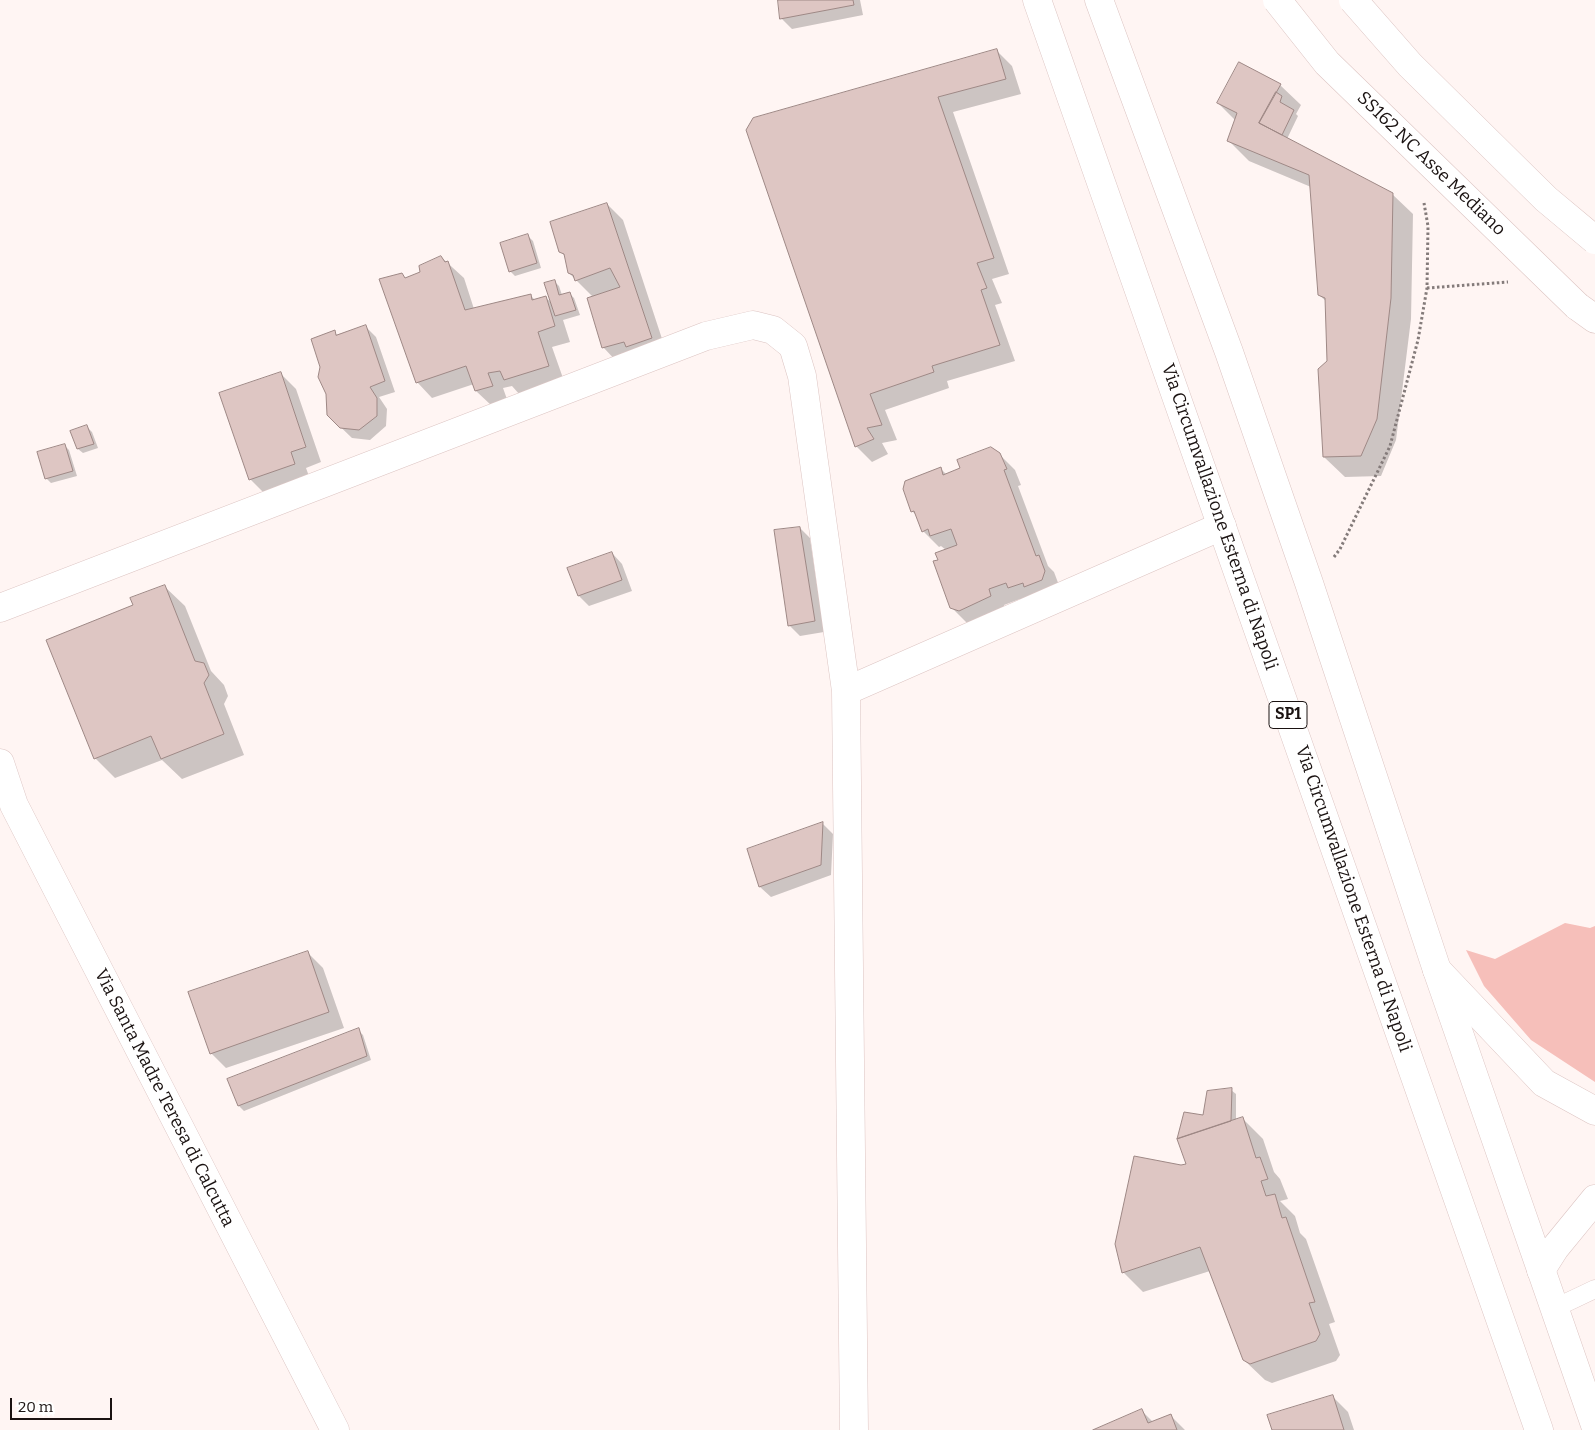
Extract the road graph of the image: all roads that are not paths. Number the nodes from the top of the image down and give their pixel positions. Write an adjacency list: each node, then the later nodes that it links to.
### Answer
1 (1037, 0): 7 (main road, Via Circumvallazione Esterna di Napoli / SP1)
2 (1099, 0): 12 (main road)
3 (1277, 0): 6 (main road, SS162 NC Asse Mediano, bridge)
4 (1353, 0): 5 (main road, bridge)
5 (1595, 240)
6 (1586, 312)
7 (1222, 526): 9 (main road); 21 (main road, Via Circumvallazione Esterna di Napoli / SP1)
8 (0, 608): 9 (main road)
9 (846, 691): 20 (main road)
10 (0, 764): 11 (main road, Via Santa Madre Teresa di Calcutta)
11 (7, 807): 19 (main road, Via Santa Madre Teresa di Calcutta)
12 (1437, 970): 13 (main road); 15 (main road)
13 (1595, 1111)
14 (1595, 1199): 15 (main road)
15 (1541, 1270): 17 (main road)
16 (1595, 1289): 17 (lane)
17 (1555, 1308): 18 (main road)
18 (1595, 1425)
19 (335, 1430)
20 (854, 1430)
21 (1540, 1430)

